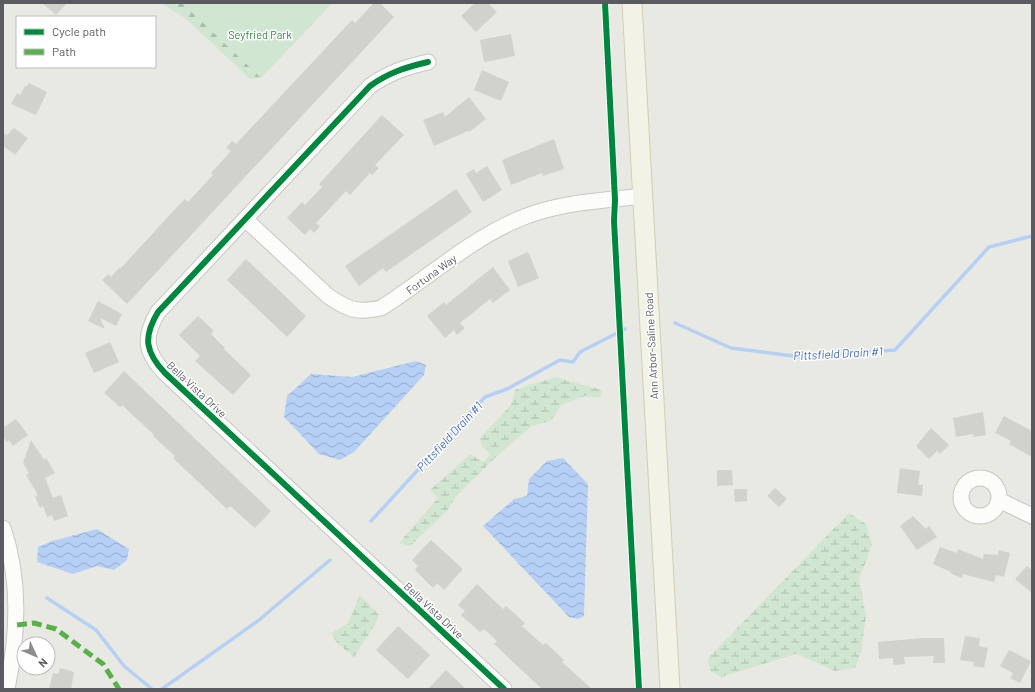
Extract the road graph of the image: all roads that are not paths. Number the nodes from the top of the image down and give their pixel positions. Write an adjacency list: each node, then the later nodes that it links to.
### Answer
1 (632, 3): 3 (main road, Ann Arbor-Saline Road)
2 (428, 62): 4 (street, Bella Vista Drive)
3 (642, 196): 4 (street, Fortuna Way); 10 (main road, Ann Arbor-Saline Road)
4 (245, 219): 9 (street, Bella Vista Drive)
5 (999, 500): 6 (street)
6 (1032, 516)
7 (3, 528): 8 (street)
8 (7, 689)
9 (504, 689)
10 (670, 689)

